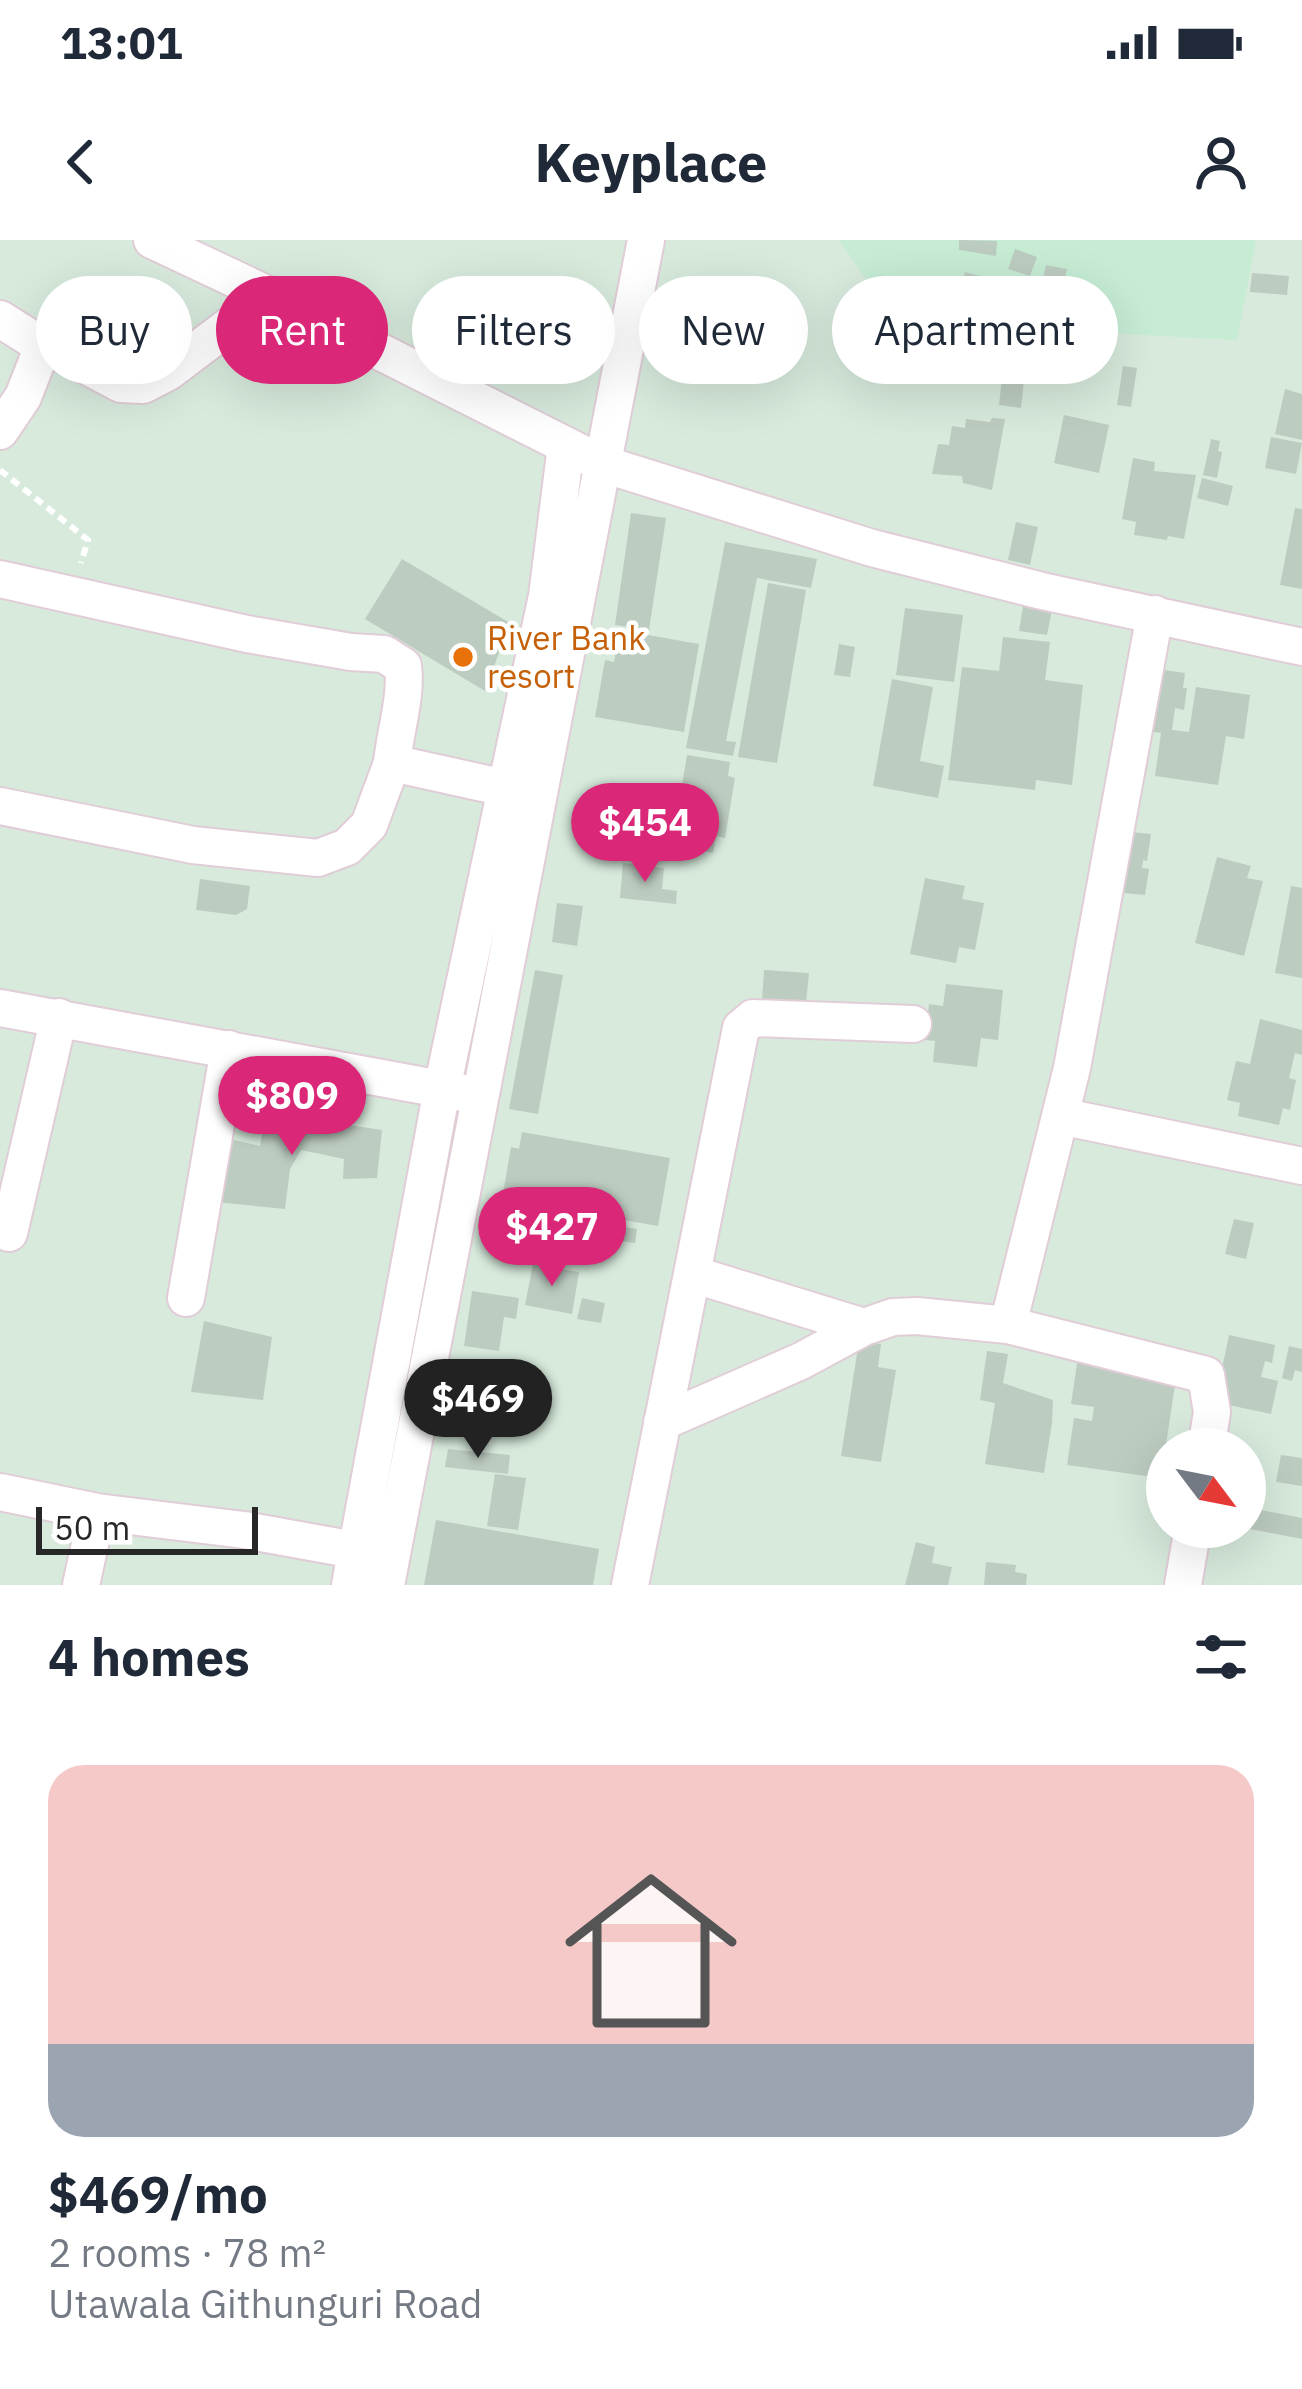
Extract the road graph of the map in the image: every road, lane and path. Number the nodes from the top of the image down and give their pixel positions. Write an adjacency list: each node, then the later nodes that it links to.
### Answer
1 (152, 240): 3 (street)
2 (646, 240): 12 (street)
3 (227, 276)
4 (0, 319): 6 (street)
5 (216, 336): 7 (street)
6 (36, 342)
7 (192, 354)
8 (388, 356): 11 (street)
9 (36, 364): 10 (street)
10 (0, 431)
11 (566, 446): 12 (street); 19 (street)
12 (603, 464): 16 (street); 26 (street)
13 (0, 470): 15 (path)
14 (0, 579): 15 (street)
15 (70, 595): 18 (street)
16 (1155, 614): 17 (street); 27 (street)
17 (1302, 647)
18 (392, 763): 19 (street); 20 (street)
19 (506, 788): 25 (street)
20 (0, 806)
21 (0, 1008): 22 (street)
22 (59, 1017): 24 (street); 29 (street)
23 (913, 1024): 30 (street)
24 (229, 1049): 25 (street); 31 (street)
25 (442, 1089): 26 (street); 39 (street)
26 (481, 1096): 39 (street)
27 (1060, 1116): 28 (street); 32 (street)
28 (1302, 1166)
29 (9, 1233)
30 (692, 1274): 33 (street); 34 (street)
31 (186, 1298)
32 (1008, 1325): 33 (street); 35 (street)
33 (864, 1327): 34 (street)
34 (662, 1422): 41 (street)
35 (1210, 1428)
36 (0, 1492): 37 (street)
37 (97, 1512): 39 (street); 40 (street)
38 (1189, 1548): 42 (street)
39 (371, 1569)
40 (81, 1585)
41 (630, 1585)
42 (1183, 1585)

